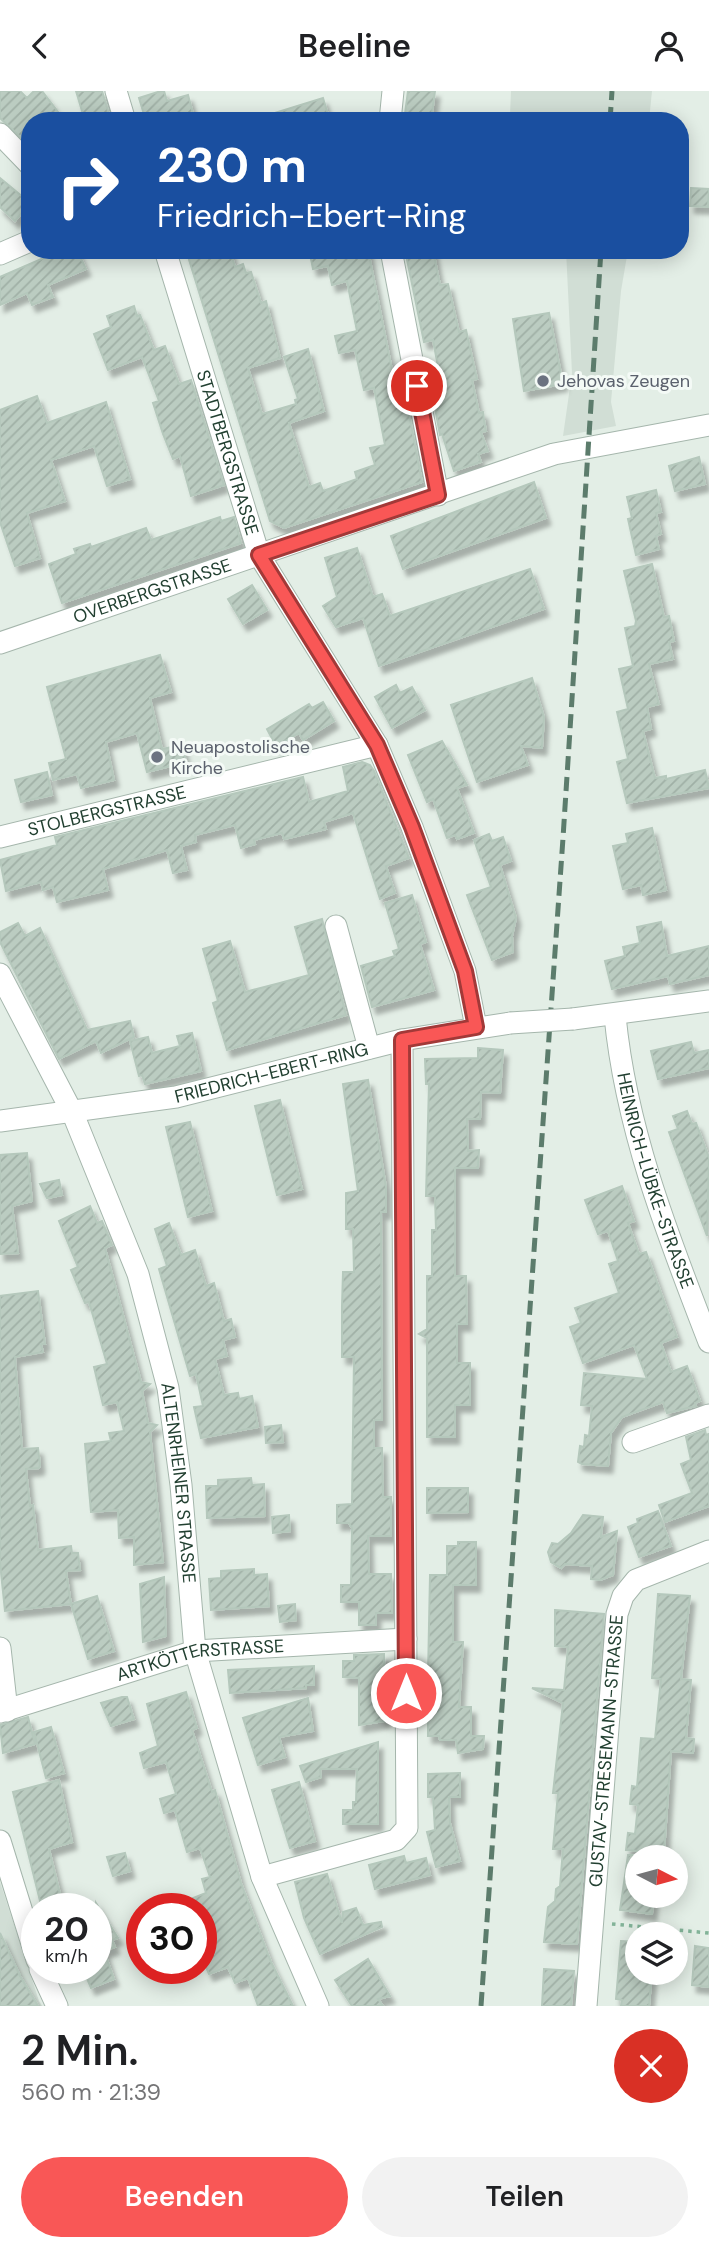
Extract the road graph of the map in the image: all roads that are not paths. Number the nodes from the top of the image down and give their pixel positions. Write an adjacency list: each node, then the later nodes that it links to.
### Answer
1 (116, 91): 3 (street)
2 (391, 92): 4 (street)
3 (122, 112)
4 (390, 112)
5 (0, 134): 6 (street)
6 (21, 156)
7 (21, 245): 8 (street)
8 (0, 254)
9 (168, 259): 13 (street, STADTBERGSTRASSE)
10 (393, 259): 12 (street)
11 (709, 425): 12 (street, OVERBERGSTRASSE)
12 (438, 495): 13 (street, OVERBERGSTRASSE)
13 (259, 555): 14 (street, OVERBERGSTRASSE); 15 (street, STADTBERGSTRASSE)
14 (0, 643)
15 (377, 745): 16 (street, STOLBERGSTRASSE); 21 (street, STADTBERGSTRASSE)
16 (0, 837)
17 (336, 926): 23 (street)
18 (0, 974): 24 (street, ALTENRHEINER STRASSE)
19 (709, 1001): 20 (street, FRIEDRICH-EBERT-RING)
20 (615, 1016): 21 (street, FRIEDRICH-EBERT-RING, bridge); 26 (street, HEINRICH-LÜBKE-STRASSE)
21 (476, 1027): 22 (street, FRIEDRICH-EBERT-RING)
22 (402, 1040): 23 (street, FRIEDRICH-EBERT-RING); 30 (street)
23 (369, 1048): 24 (street, FRIEDRICH-EBERT-RING)
24 (73, 1114): 25 (street, FRIEDRICH-EBERT-RING); 32 (street, ALTENRHEINER STRASSE)
25 (0, 1121)
26 (709, 1342)
27 (709, 1415): 28 (street)
28 (634, 1442)
29 (709, 1551): 40 (street, GUSTAV-STRESEMANN-STRASSE)
30 (406, 1639): 32 (street, ARTKÖTTERSTRASSE); 35 (street)
31 (0, 1648): 33 (street)
32 (195, 1651): 33 (street, ARTKÖTTERSTRASSE); 35 (street, ALTENRHEINER STRASSE)
33 (3, 1711)
34 (0, 1841): 36 (street)
35 (262, 1877): 39 (street, ALTENRHEINER STRASSE)
36 (21, 1909)
37 (47, 1984): 38 (street)
38 (57, 2006)
39 (318, 2006)
40 (586, 2006)

